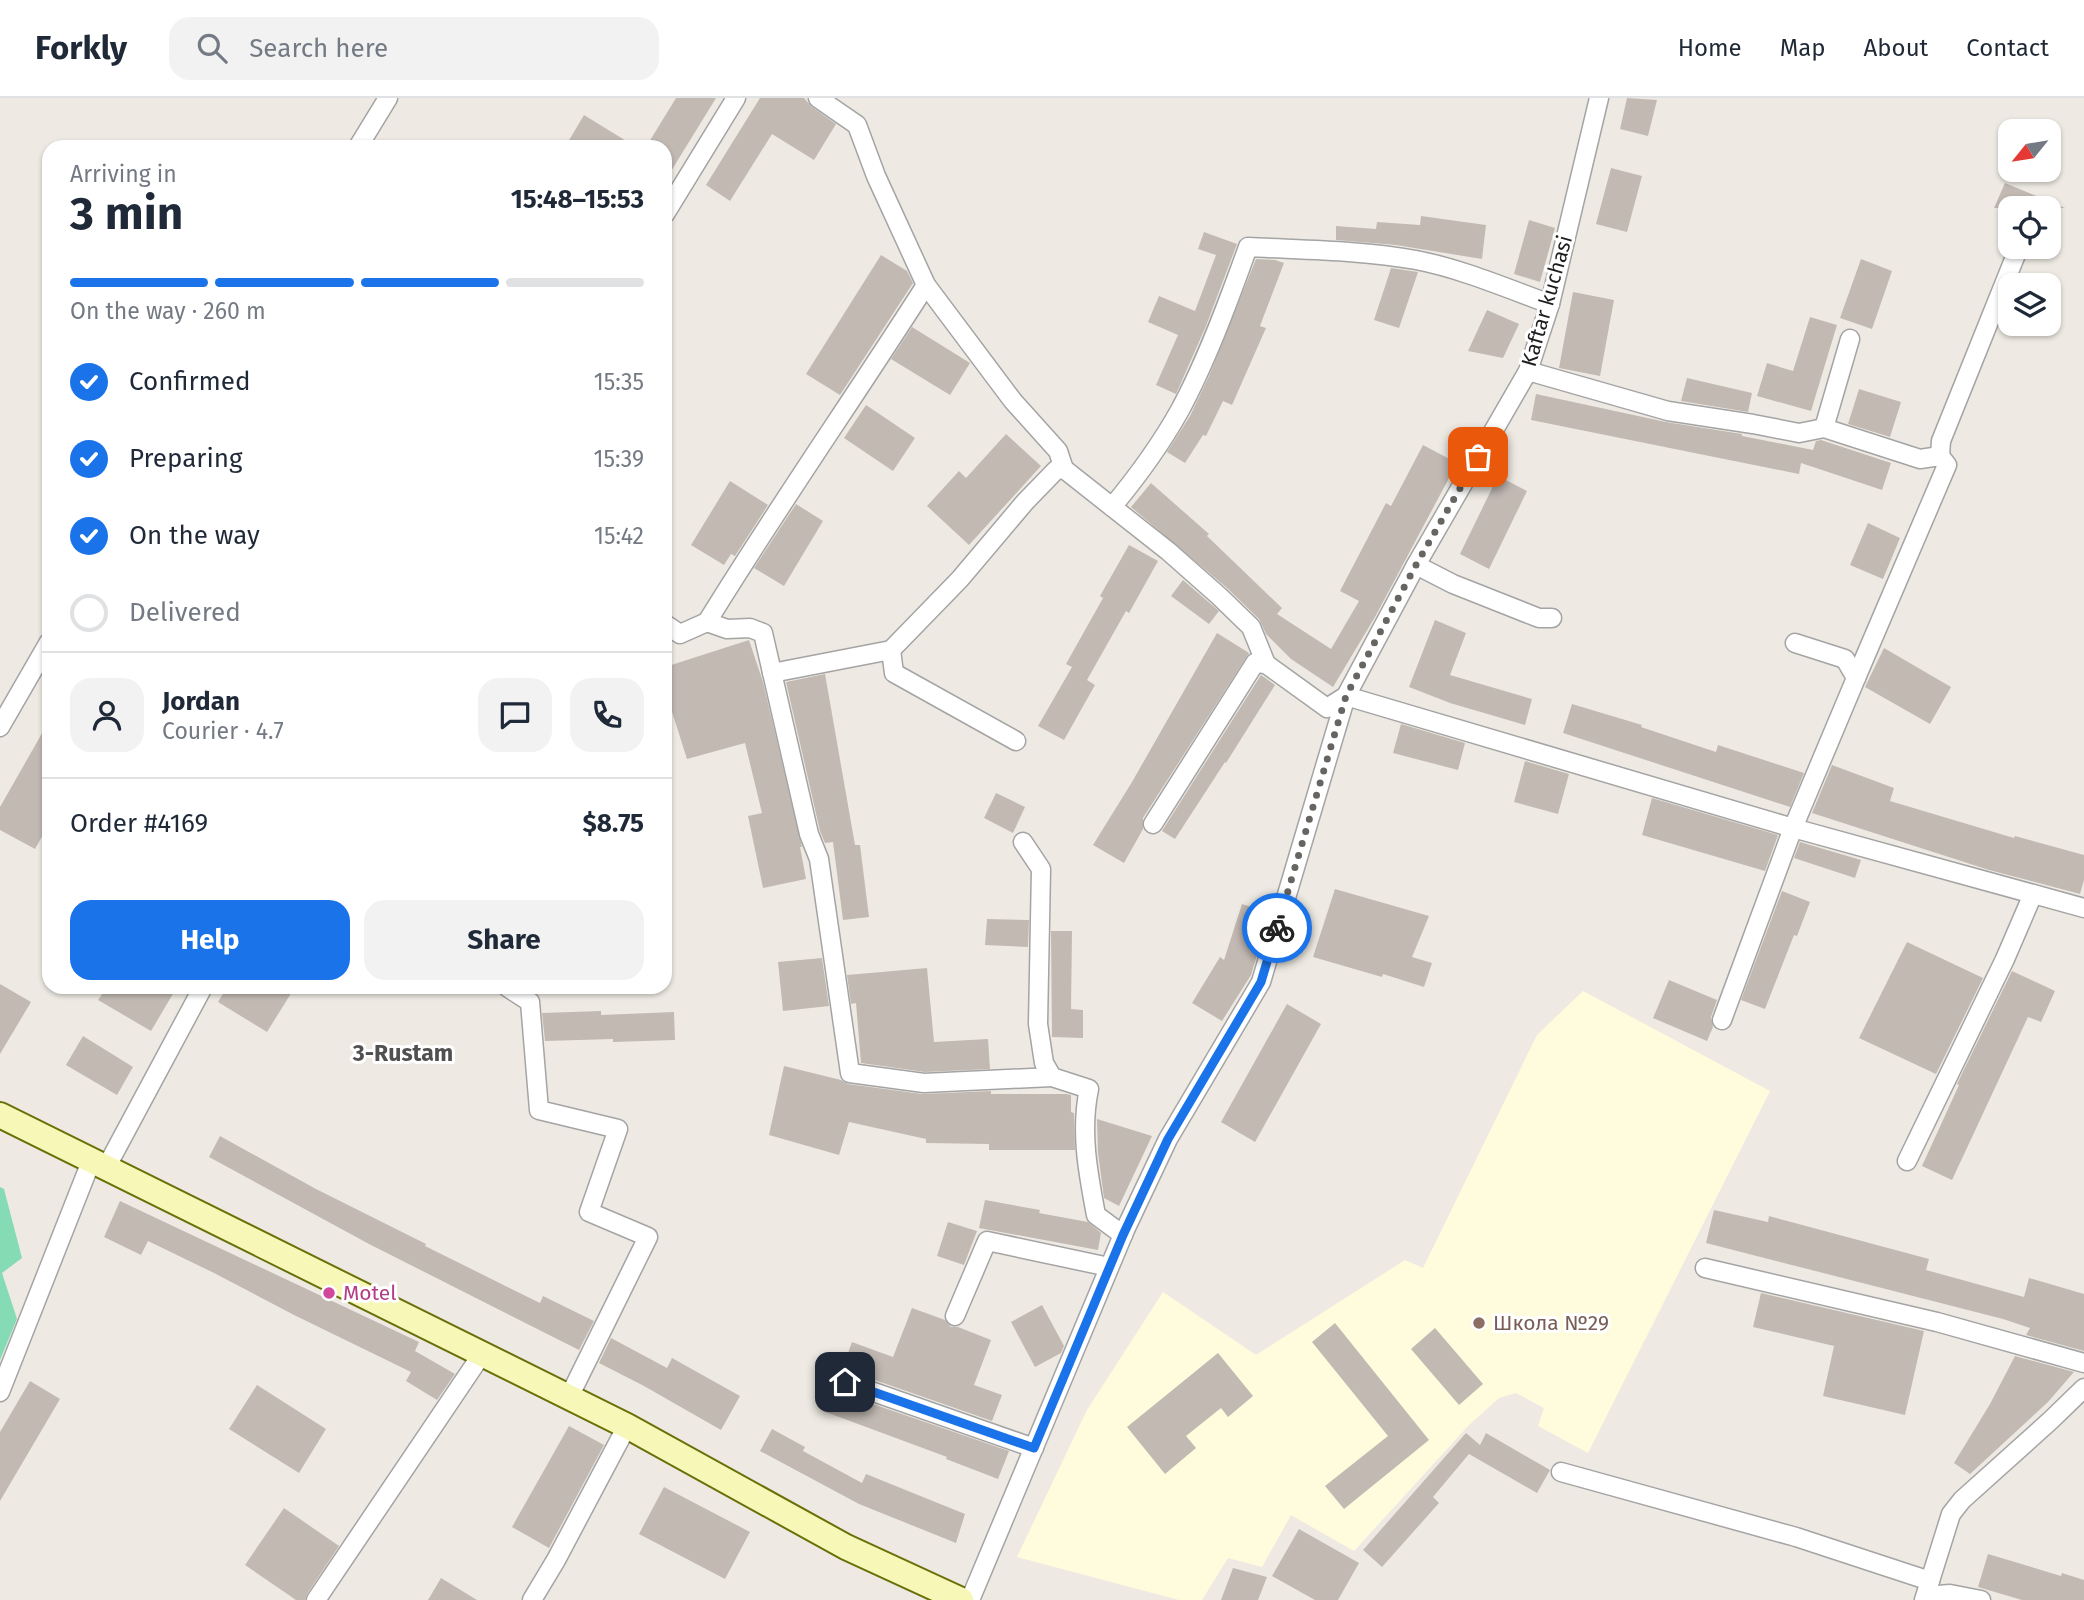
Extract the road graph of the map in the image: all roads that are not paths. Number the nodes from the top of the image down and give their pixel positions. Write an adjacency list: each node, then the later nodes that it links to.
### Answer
1 (388, 98): 5 (street)
2 (736, 98): 6 (street)
3 (818, 98): 8 (street)
4 (1600, 98): 9 (street, Kaftar kuchasi)
5 (362, 140)
6 (672, 203)
7 (2014, 259): 13 (street)
8 (926, 285): 14 (street); 18 (street)
9 (1550, 304): 11 (street, Kaftar kuchasi); 15 (street)
10 (1850, 339): 12 (street)
11 (1528, 371): 12 (street); 16 (street, Kaftar kuchasi)
12 (1824, 428): 13 (street)
13 (1940, 456): 25 (street)
14 (1064, 469): 15 (street); 21 (street)
15 (1112, 507): 23 (street)
16 (1416, 565): 17 (street); 26 (street, Kaftar kuchasi)
17 (1552, 618)
18 (707, 622): 19 (street); 24 (street)
19 (672, 629)
20 (1795, 643): 25 (street)
21 (891, 650): 24 (street); 28 (street)
22 (42, 654): 27 (street)
23 (1266, 664): 26 (street); 29 (street)
24 (772, 673): 37 (street)
25 (1856, 678): 30 (street)
26 (1346, 696): 30 (street); 41 (street, Kaftar kuchasi)
27 (0, 727)
28 (1016, 741)
29 (1153, 824)
30 (1793, 828): 32 (street); 36 (street)
31 (1023, 842): 37 (street)
32 (2033, 894): 33 (street); 39 (street)
33 (2084, 908)
34 (199, 994): 40 (street)
35 (518, 994): 50 (street)
36 (1722, 1020)
37 (1052, 1077): 41 (street)
38 (0, 1115): 40 (main road)
39 (1907, 1160)
40 (100, 1163): 45 (main road); 49 (street)
41 (1123, 1235): 42 (street, Kaftar kuchasi)
42 (1110, 1267): 44 (street); 52 (street, Kaftar kuchasi)
43 (1705, 1268): 46 (street)
44 (955, 1316)
45 (482, 1354): 50 (main road); 55 (street)
46 (2084, 1363)
47 (845, 1382): 52 (street)
48 (2084, 1388): 54 (street)
49 (0, 1392)
50 (569, 1397): 51 (main road)
51 (627, 1426): 56 (street); 57 (main road)
52 (1034, 1448): 58 (street, Kaftar kuchasi)
53 (1561, 1472): 54 (street)
54 (1927, 1592): 59 (street)
55 (316, 1600)
56 (532, 1600)
57 (961, 1600)
58 (970, 1600)
59 (1981, 1600)

